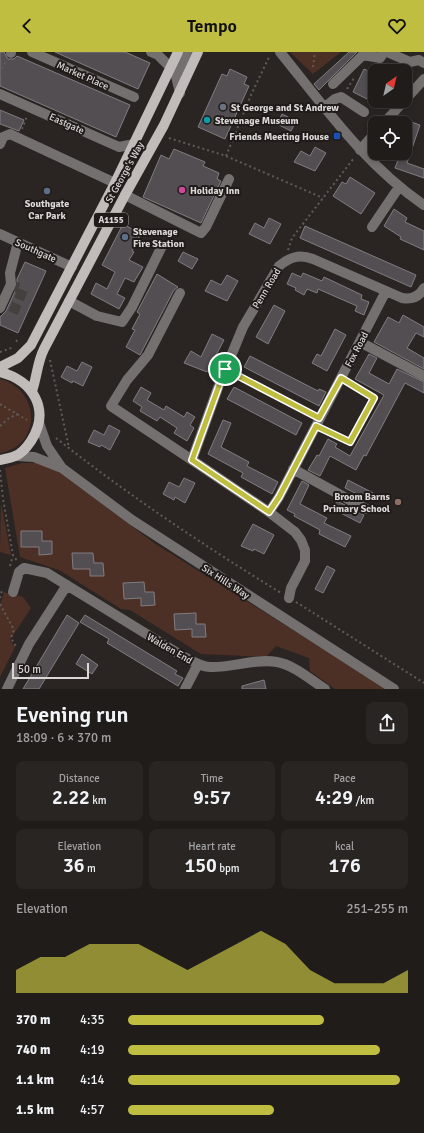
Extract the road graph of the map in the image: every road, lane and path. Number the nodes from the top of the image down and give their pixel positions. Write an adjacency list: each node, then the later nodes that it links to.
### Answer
1 (32, 52): 21 (street, Market Place)
2 (150, 52): 14 (street)
3 (178, 52): 14 (main road, St George's Way / A1155)
4 (187, 52): 19 (street)
5 (198, 52): 19 (main road, St George's Way / A1155)
6 (271, 52): 33 (path)
7 (280, 52): 23 (street)
8 (315, 52): 13 (path)
9 (384, 52): 17 (street)
10 (387, 52): 12 (street)
11 (11, 53): 15 (path)
12 (424, 63)
13 (313, 67)
14 (171, 68): 31 (main road, St George's Way / A1155)
15 (0, 73)
16 (424, 79): 18 (street)
17 (333, 84)
18 (412, 92)
19 (180, 93): 37 (main road, St George's Way / A1155)
20 (0, 94): 22 (street, Eastgate)
21 (134, 97)
22 (31, 107): 28 (path); 31 (street, Eastgate)
23 (326, 107): 25 (street); 32 (street)
24 (397, 108): 26 (street)
25 (364, 112)
26 (390, 116)
27 (164, 136): 33 (path)
28 (18, 137): 30 (street); 35 (street)
29 (368, 141): 32 (street)
30 (0, 144)
31 (134, 144): 35 (main road, St George's Way / A1155)
32 (360, 150): 36 (street); 38 (path)
33 (226, 156): 38 (path)
34 (229, 179): 37 (street)
35 (115, 183): 45 (main road, St George's Way / A1155)
36 (399, 187): 39 (street); 40 (street)
37 (125, 195): 49 (main road, St George's Way / A1155)
38 (323, 198): 44 (path)
39 (424, 205)
40 (372, 227)
41 (0, 234): 42 (street, Southgate)
42 (18, 242): 45 (street, Southgate); 50 (street)
43 (162, 246): 49 (street)
44 (290, 258): 47 (street); 56 (street, Penn Road)
45 (72, 267): 55 (main road, St George's Way / A1155)
46 (424, 288): 47 (street)
47 (386, 291): 52 (street, Fox Road)
48 (180, 292): 71 (street)
49 (69, 301): 54 (main road, St George's Way / A1155)
50 (0, 308)
51 (16, 340): 53 (path)
52 (360, 342): 58 (street); 59 (street, Fox Road)
53 (19, 345)
54 (44, 349): 60 (main road, St George's Way / A1155); 68 (path)
55 (0, 367)
56 (225, 369): 64 (path); 71 (street, Penn Road)
57 (0, 372): 60 (main road)
58 (424, 376)
59 (341, 378): 64 (street, Fox Road); 64 (path)
60 (32, 391): 65 (main road)
61 (0, 404): 62 (path)
62 (18, 414): 63 (path); 66 (path)
63 (27, 420)
64 (317, 422): 73 (street, Fox Road)
65 (39, 423): 69 (main road); 72 (street, Six Hills Way)
66 (0, 426)
67 (56, 438): 68 (path)
68 (69, 449): 81 (path)
69 (16, 456): 70 (main road); 72 (street, Six Hills Way)
70 (0, 460)
71 (192, 460): 77 (street)
72 (62, 468): 89 (street, Six Hills Way)
73 (293, 469): 76 (street); 77 (street, Fox Road)
74 (0, 470): 75 (path)
75 (1, 500): 78 (path)
76 (366, 508)
77 (269, 512): 81 (street)
78 (24, 568): 79 (street, Walden End); 80 (street)
79 (67, 585): 83 (street); 84 (street, Walden End)
80 (13, 592)
81 (289, 598): 85 (path)
82 (0, 604): 83 (path)
83 (22, 658): 86 (street)
84 (198, 664): 87 (street); 88 (street, Walden End)
85 (424, 683)
86 (7, 689)
87 (186, 689)
88 (325, 689)
89 (394, 689)

